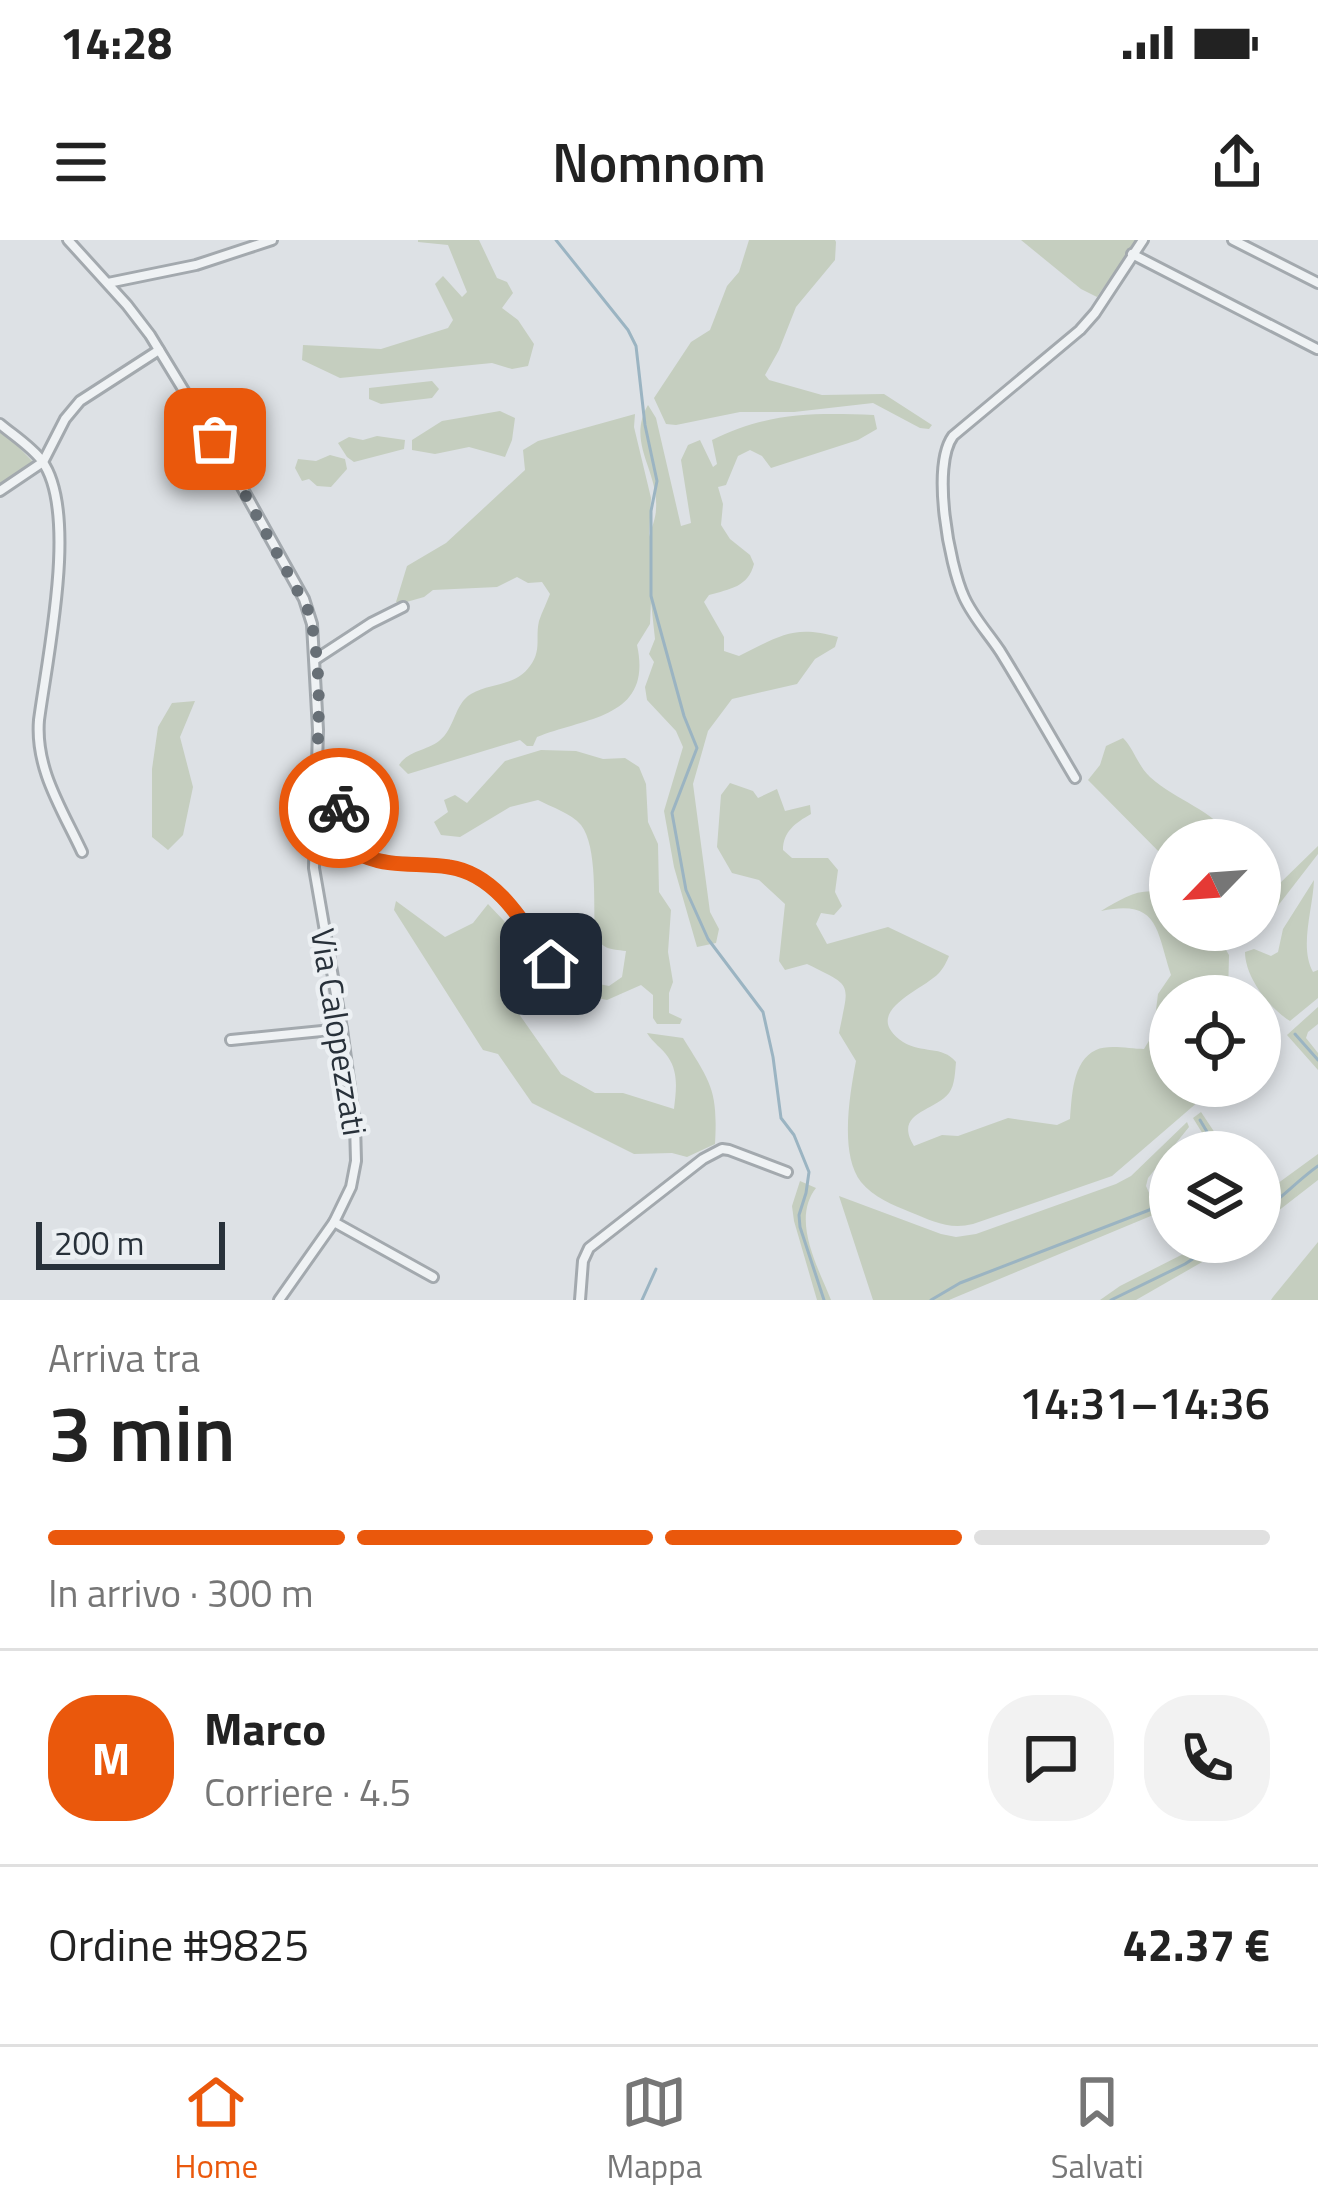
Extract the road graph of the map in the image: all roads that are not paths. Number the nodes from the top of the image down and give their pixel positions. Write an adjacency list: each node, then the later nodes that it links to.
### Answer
1 (68, 240): 6 (street, Via Calopezzati)
2 (272, 240): 6 (street)
3 (1143, 240): 5 (street)
4 (1233, 240): 7 (street)
5 (1132, 254): 9 (street); 15 (street)
6 (106, 283): 8 (street, Via Calopezzati)
7 (1318, 283)
8 (159, 350): 11 (street); 14 (street, Via Calopezzati)
9 (1317, 350)
10 (0, 424): 11 (street)
11 (43, 463): 12 (street); 17 (street)
12 (0, 491)
13 (403, 608): 14 (street)
14 (316, 659): 16 (street, Via Calopezzati)
15 (1075, 778)
16 (315, 789): 18 (street); 19 (street, Via Calopezzati)
17 (82, 852)
18 (576, 1001)
19 (342, 1029): 20 (street); 22 (street, Via Calopezzati)
20 (231, 1040)
21 (787, 1172): 25 (street)
22 (334, 1222): 23 (street); 24 (street, Via Calopezzati)
23 (433, 1277)
24 (279, 1300)
25 (580, 1300)

